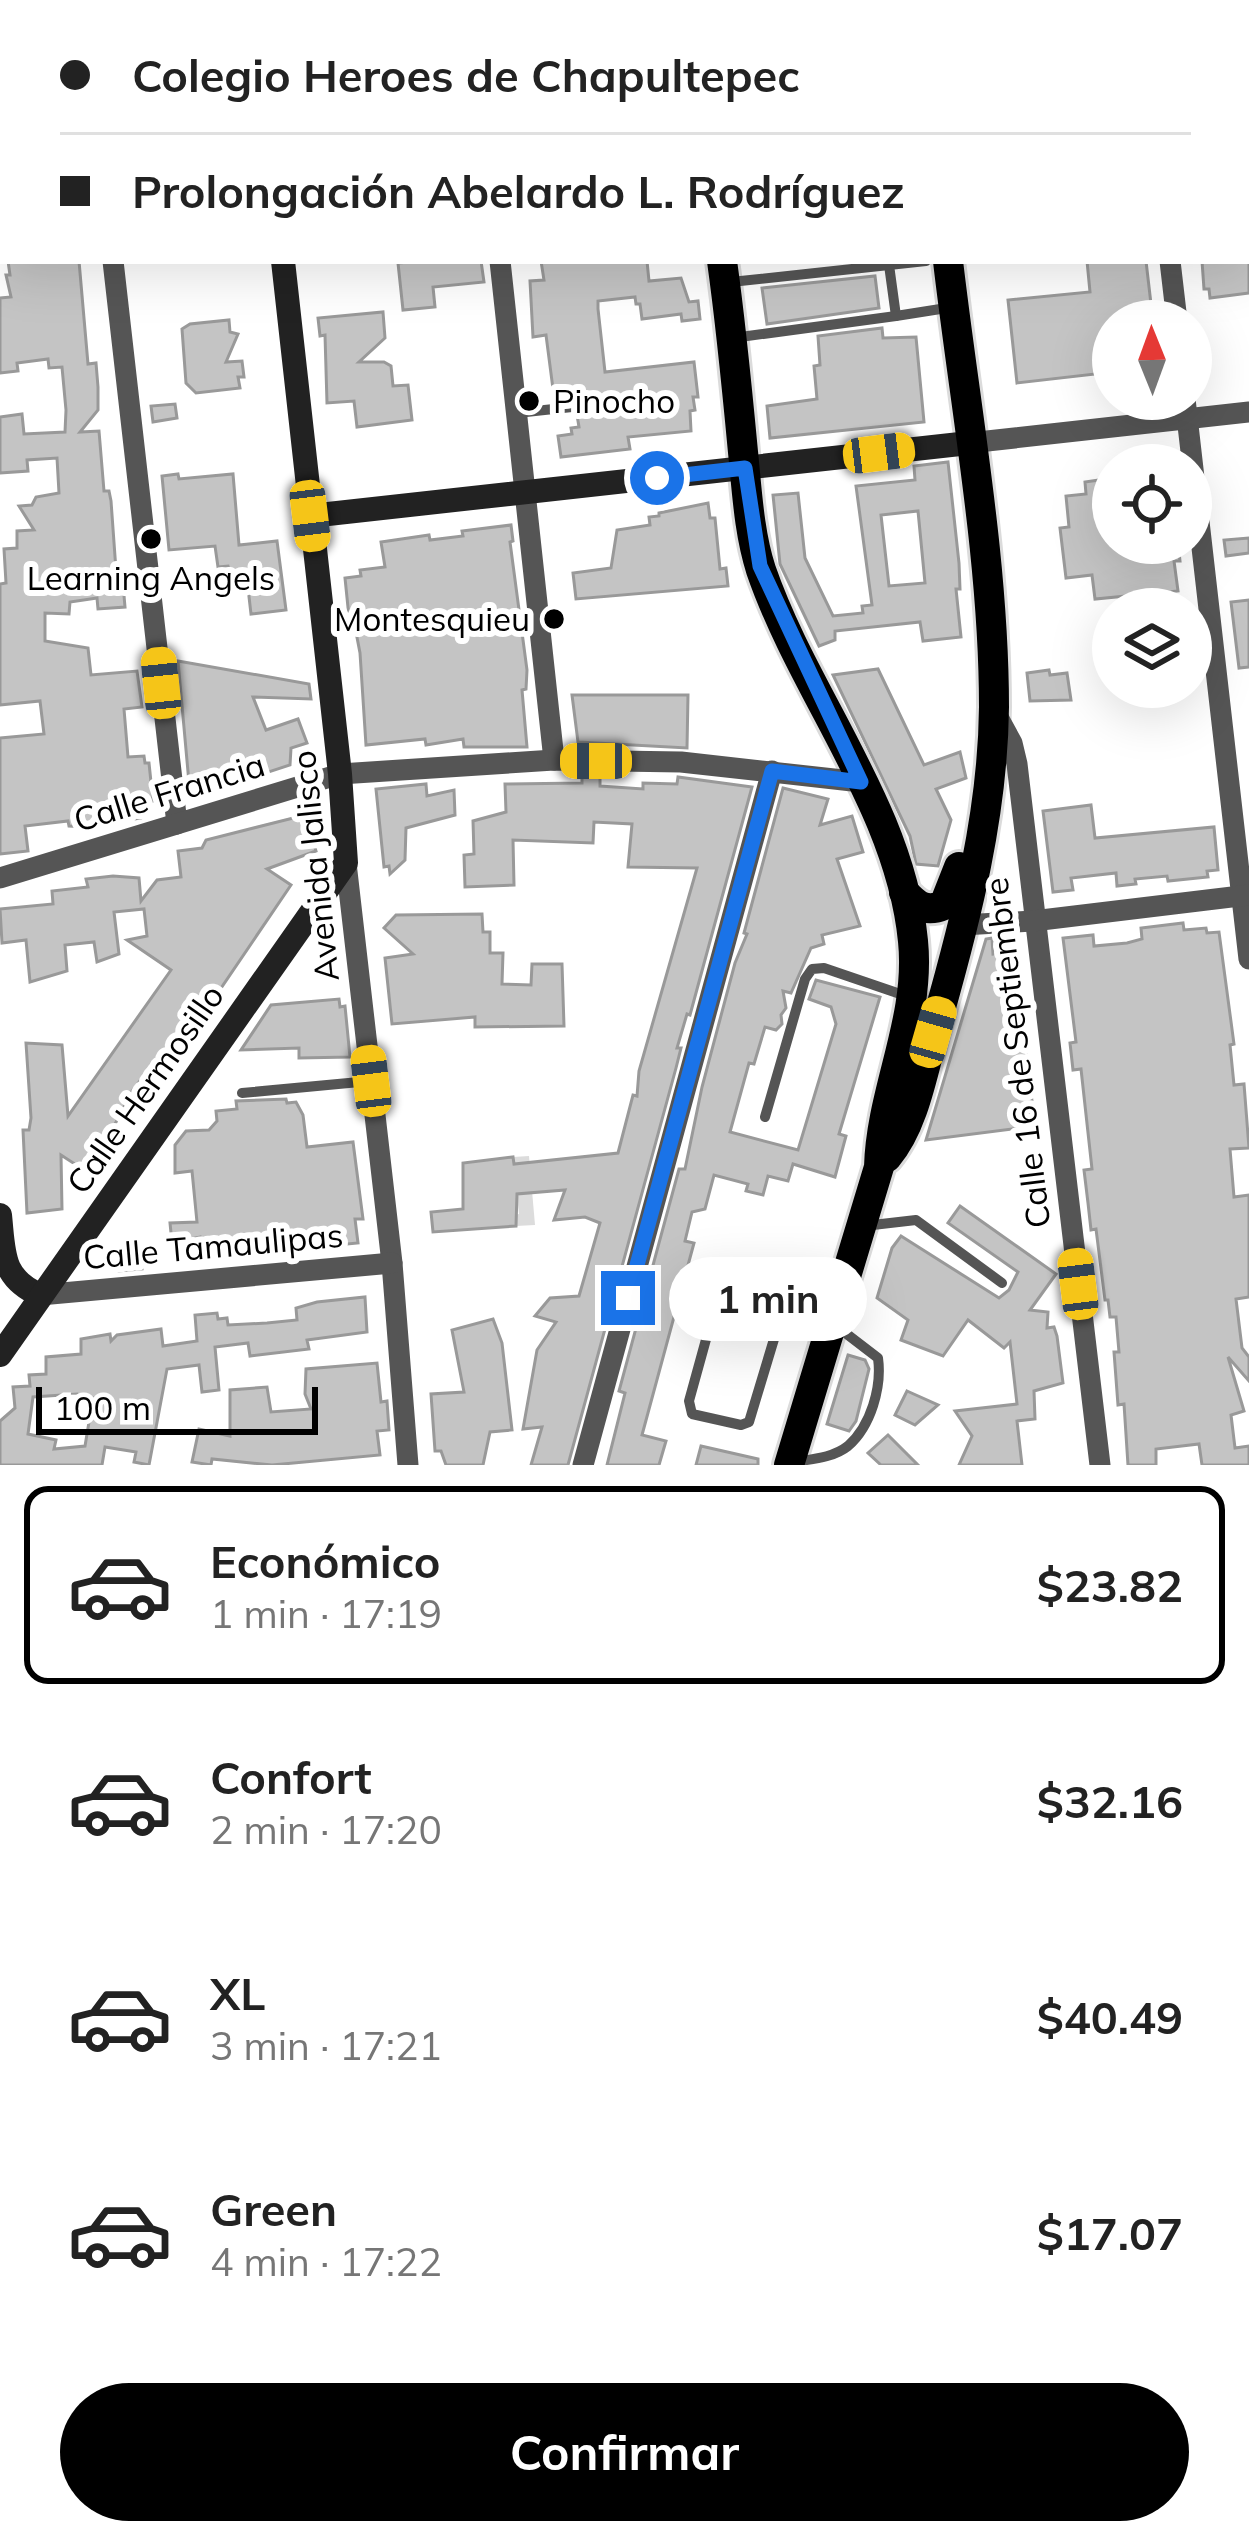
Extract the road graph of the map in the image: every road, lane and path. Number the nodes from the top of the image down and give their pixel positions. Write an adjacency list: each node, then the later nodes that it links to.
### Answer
1 (113, 264): 28 (street)
2 (283, 264): 22 (street, Avenida Jalisco)
3 (500, 264): 16 (street)
4 (898, 264): 7 (lane)
5 (948, 264): 10 (main road)
6 (1170, 264): 9 (street)
7 (889, 265): 8 (lane); 11 (lane)
8 (724, 272): 12 (main road)
9 (1175, 300)
10 (953, 307): 11 (lane); 19 (main road)
11 (896, 316): 12 (lane)
12 (732, 338): 20 (main road)
13 (572, 406): 16 (lane)
14 (1212, 410): 15 (street)
15 (1249, 412)
16 (517, 413): 21 (street)
17 (1103, 420): 19 (street)
18 (1187, 420): 33 (street)
19 (969, 443): 20 (street); 23 (main road)
20 (745, 468): 21 (street); 27 (main road)
21 (526, 492): 22 (street); 24 (street)
22 (310, 516): 26 (street, Avenida Jalisco)
23 (994, 710): 29 (main road); 34 (street, Calle 16 de Septiembre)
24 (554, 760): 25 (street, Calle Francia); 26 (street, Calle Francia)
25 (772, 771): 27 (street, Calle Francia); 52 (street)
26 (340, 774): 28 (street, Calle Francia); 30 (street, Avenida Jalisco)
27 (861, 782): 32 (main road)
28 (177, 824): 31 (street, Calle Francia)
29 (982, 839): 32 (main road); 35 (main road)
30 (346, 862): 38 (street, Avenida Jalisco); 46 (street, Calle Hermosillo)
31 (0, 878)
32 (904, 892): 37 (main road)
33 (1245, 895): 34 (street); 36 (street)
34 (1033, 921): 35 (street); 53 (street, Calle 16 de Septiembre)
35 (963, 926): 41 (main road)
36 (1249, 959)
37 (913, 998): 40 (lane); 41 (main road)
38 (371, 1081): 39 (lane); 44 (street, Avenida Jalisco)
39 (242, 1093)
40 (765, 1118)
41 (879, 1166): 43 (main road)
42 (0, 1215): 46 (street)
43 (861, 1226): 45 (lane); 48 (main road)
44 (392, 1263): 46 (street, Calle Tamaulipas); 51 (street, Avenida Jalisco)
45 (1002, 1282)
46 (40, 1295): 49 (street, Calle Hermosillo)
47 (787, 1296): 47 (lane); 48 (lane)
48 (834, 1312): 50 (main road); 50 (lane)
49 (0, 1355)
50 (789, 1464)
51 (408, 1465)
52 (584, 1465)
53 (1100, 1465)

